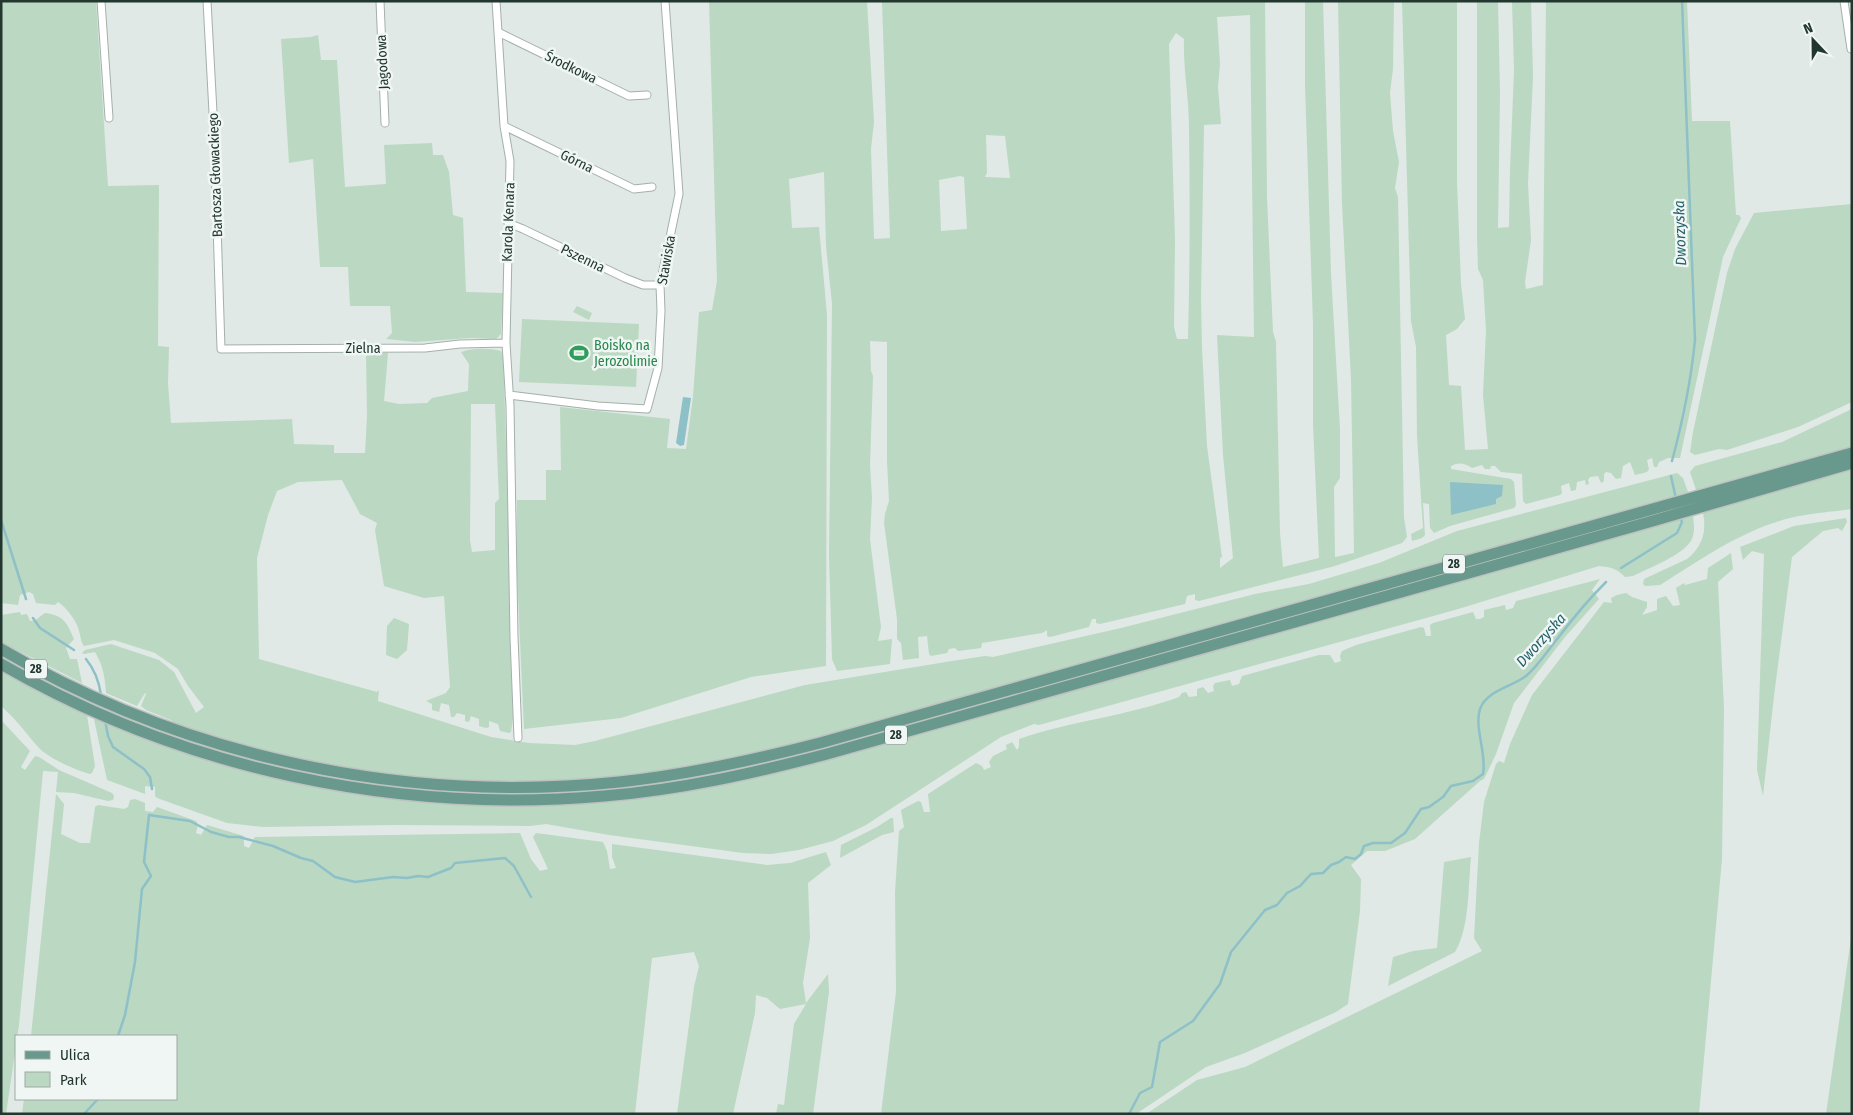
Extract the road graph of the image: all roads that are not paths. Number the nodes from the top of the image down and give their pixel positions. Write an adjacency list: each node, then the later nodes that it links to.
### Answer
1 (101, 1): 10 (street)
2 (207, 1): 17 (street, Bartosza Głowackiego)
3 (380, 1): 11 (street, Jagodowa)
4 (496, 1): 7 (street, Karola Kenara)
5 (665, 1): 15 (street, Stawiska)
6 (1844, 1): 8 (street)
7 (498, 32): 9 (street, Środkowa); 12 (street, Karola Kenara)
8 (1851, 48)
9 (647, 95)
10 (109, 118)
11 (385, 123)
12 (504, 126): 13 (street, Górna); 14 (street, Karola Kenara)
13 (652, 187)
14 (508, 223): 15 (street, Pszenna); 16 (street, Karola Kenara)
15 (660, 285): 18 (street, Stawiska)
16 (506, 343): 17 (street, Zielna); 18 (street, Karola Kenara)
17 (221, 349)
18 (509, 395): 23 (street, Karola Kenara)
19 (1852, 452): 21 (main road, 28)
20 (1852, 463): 22 (main road, 28)
21 (1, 649)
22 (1, 664)
23 (518, 738)

